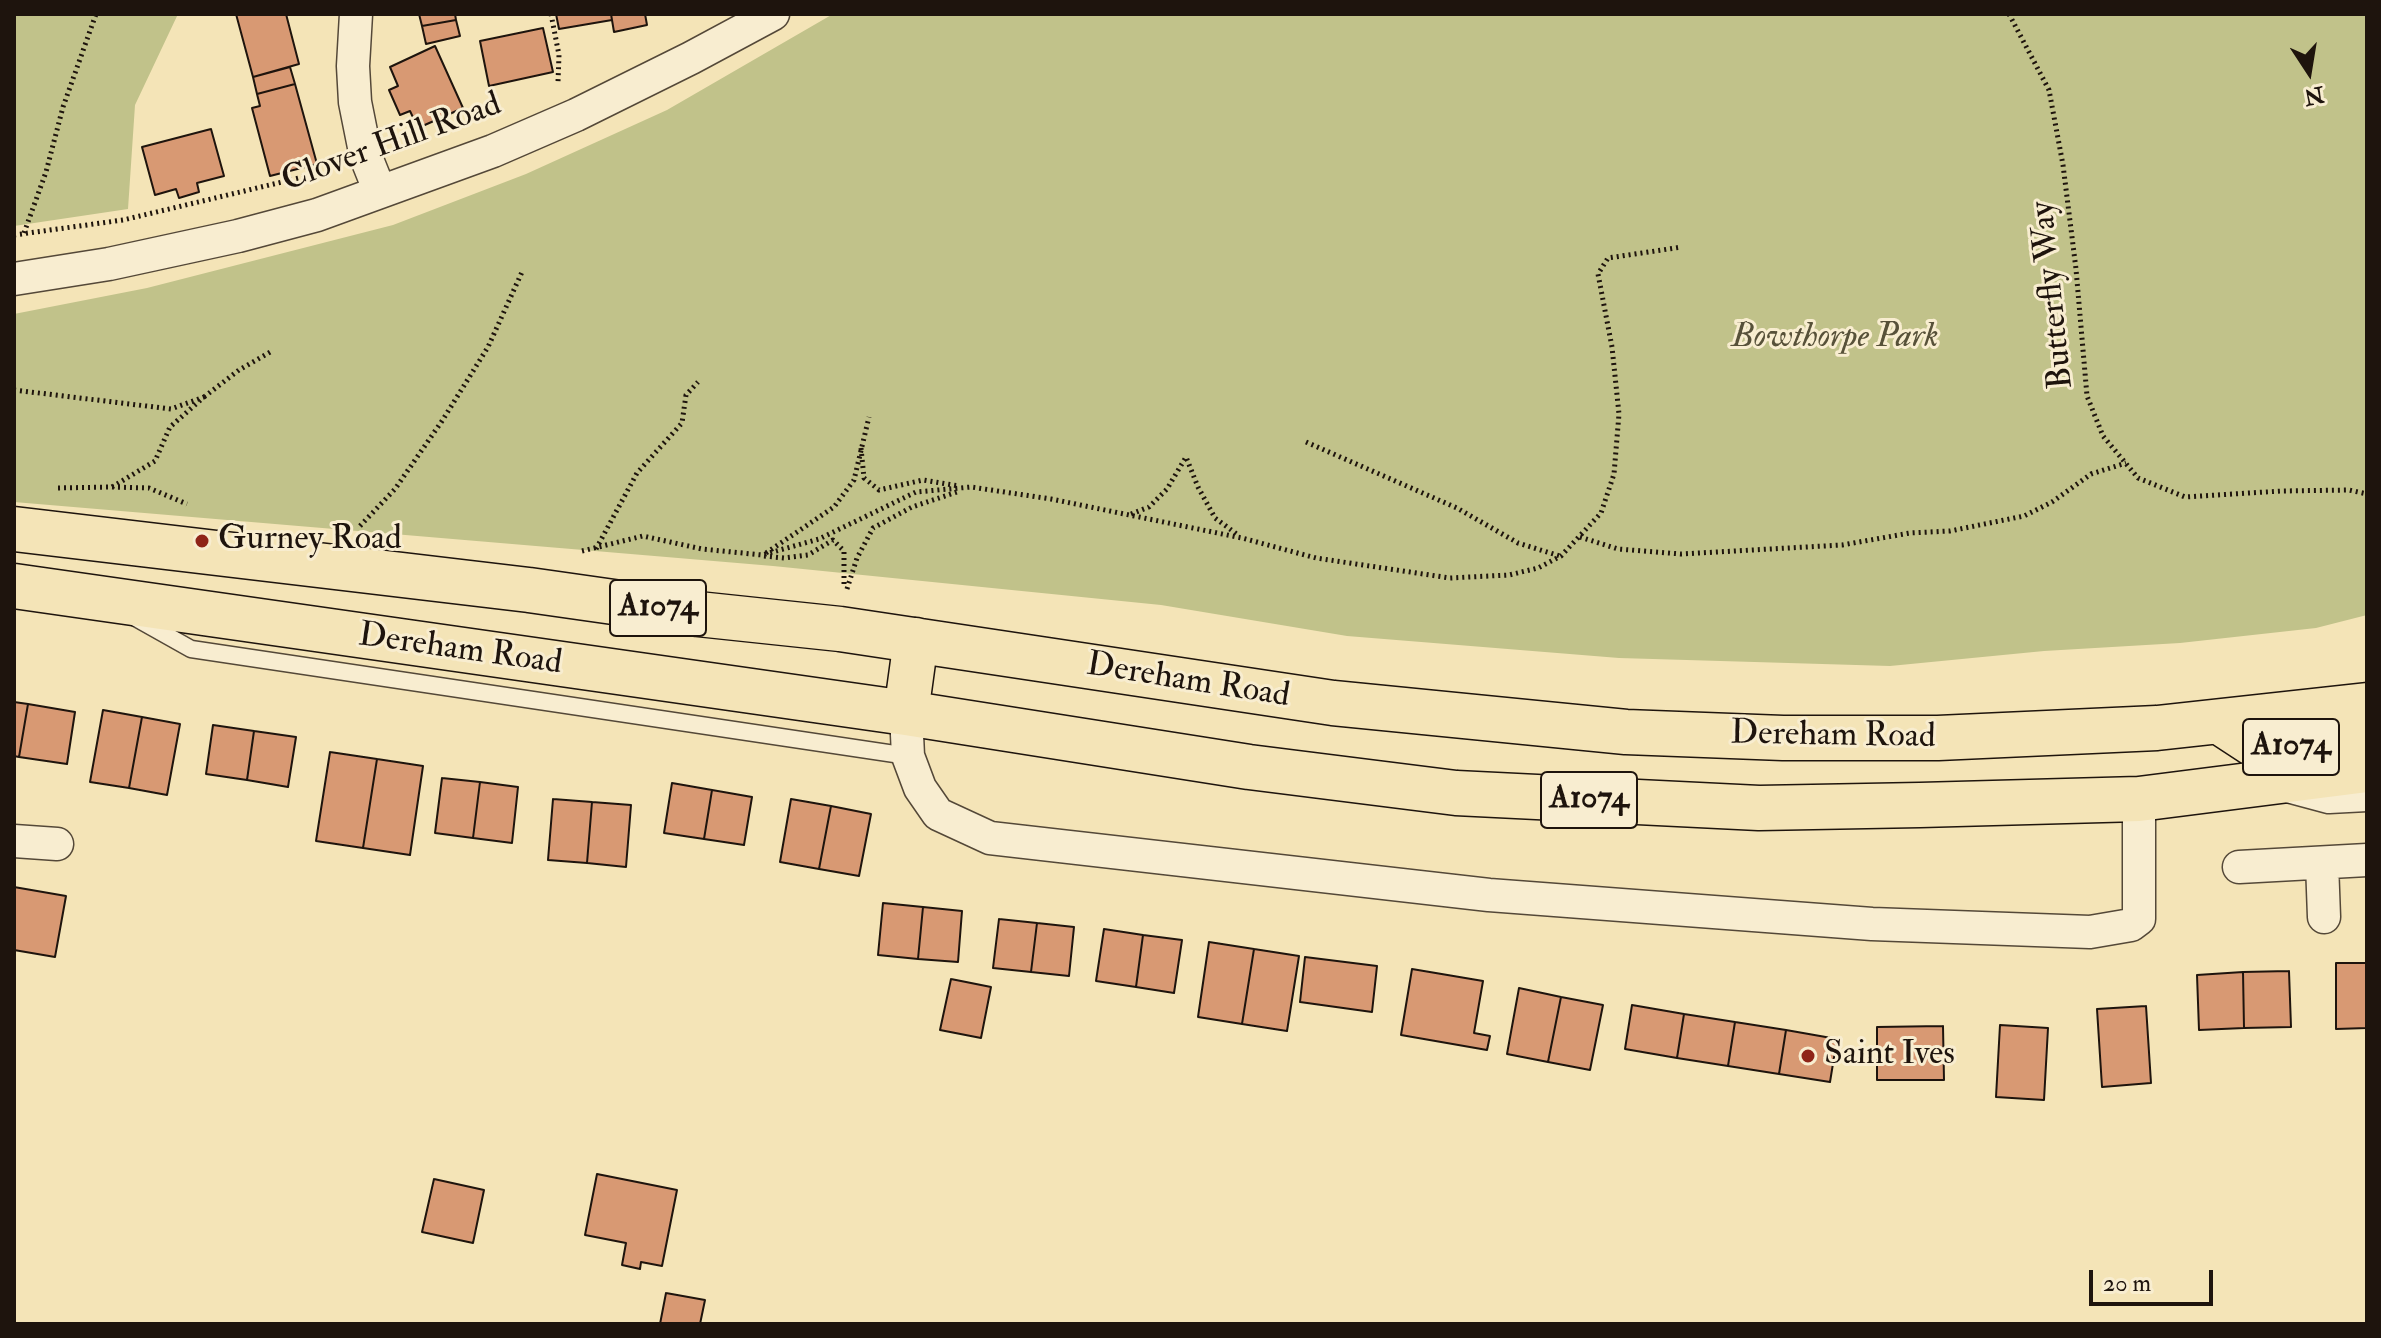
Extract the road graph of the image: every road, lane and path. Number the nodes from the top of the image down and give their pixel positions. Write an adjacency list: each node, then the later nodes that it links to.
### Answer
1 (96, 14): 9 (path)
2 (356, 14): 7 (street)
3 (551, 14): 6 (path)
4 (773, 14): 6 (street, Clover Hill Road)
5 (2009, 14): 21 (path, Butterfly Way)
6 (576, 115): 8 (street, Clover Hill Road)
7 (366, 157): 8 (street); 9 (path)
8 (380, 192): 13 (street, Clover Hill Road)
9 (23, 234): 10 (path)
10 (14, 235)
11 (1682, 247): 29 (path)
12 (522, 272): 35 (path)
13 (14, 279)
14 (272, 351): 17 (path)
15 (698, 382): 31 (path)
16 (14, 390): 17 (path)
17 (204, 397): 22 (path)
18 (869, 417): 20 (path)
19 (1306, 442): 34 (path)
20 (861, 448): 23 (path); 33 (path)
21 (2126, 463): 25 (path, Butterfly Way); 29 (path)
22 (112, 487): 24 (path); 26 (path)
23 (971, 487): 27 (path); 33 (path); 33 (path)
24 (54, 488)
25 (2367, 494)
26 (198, 508)
27 (1129, 515): 30 (path); 30 (path)
28 (14, 529): 35 (highway, Dereham Road / A1074)
29 (1580, 537): 34 (path)
30 (1242, 538): 34 (path)
31 (596, 550): 32 (path); 33 (path)
32 (580, 552)
33 (762, 555)
34 (1561, 556)
35 (305, 564): 37 (highway, Dereham Road / A1074)
36 (14, 586): 40 (highway, Dereham Road / A1074)
37 (916, 640): 39 (highway, Dereham Road / A1074); 40 (highway)
38 (2367, 705): 39 (highway, Dereham Road / A1074)
39 (2221, 722): 41 (highway, A1074)
40 (907, 735): 45 (highway, Dereham Road / A1074); 45 (street)
41 (2367, 740)
42 (2367, 770): 43 (highway, Dereham Road / A1074)
43 (2277, 783): 44 (street, Dereham Road); 45 (highway, Dereham Road / A1074)
44 (2367, 795)
45 (2139, 799)
46 (14, 841): 47 (street)
47 (57, 844)
48 (2367, 860): 49 (street)
49 (2322, 863): 50 (street); 51 (street)
50 (2239, 867)
51 (2324, 917)

